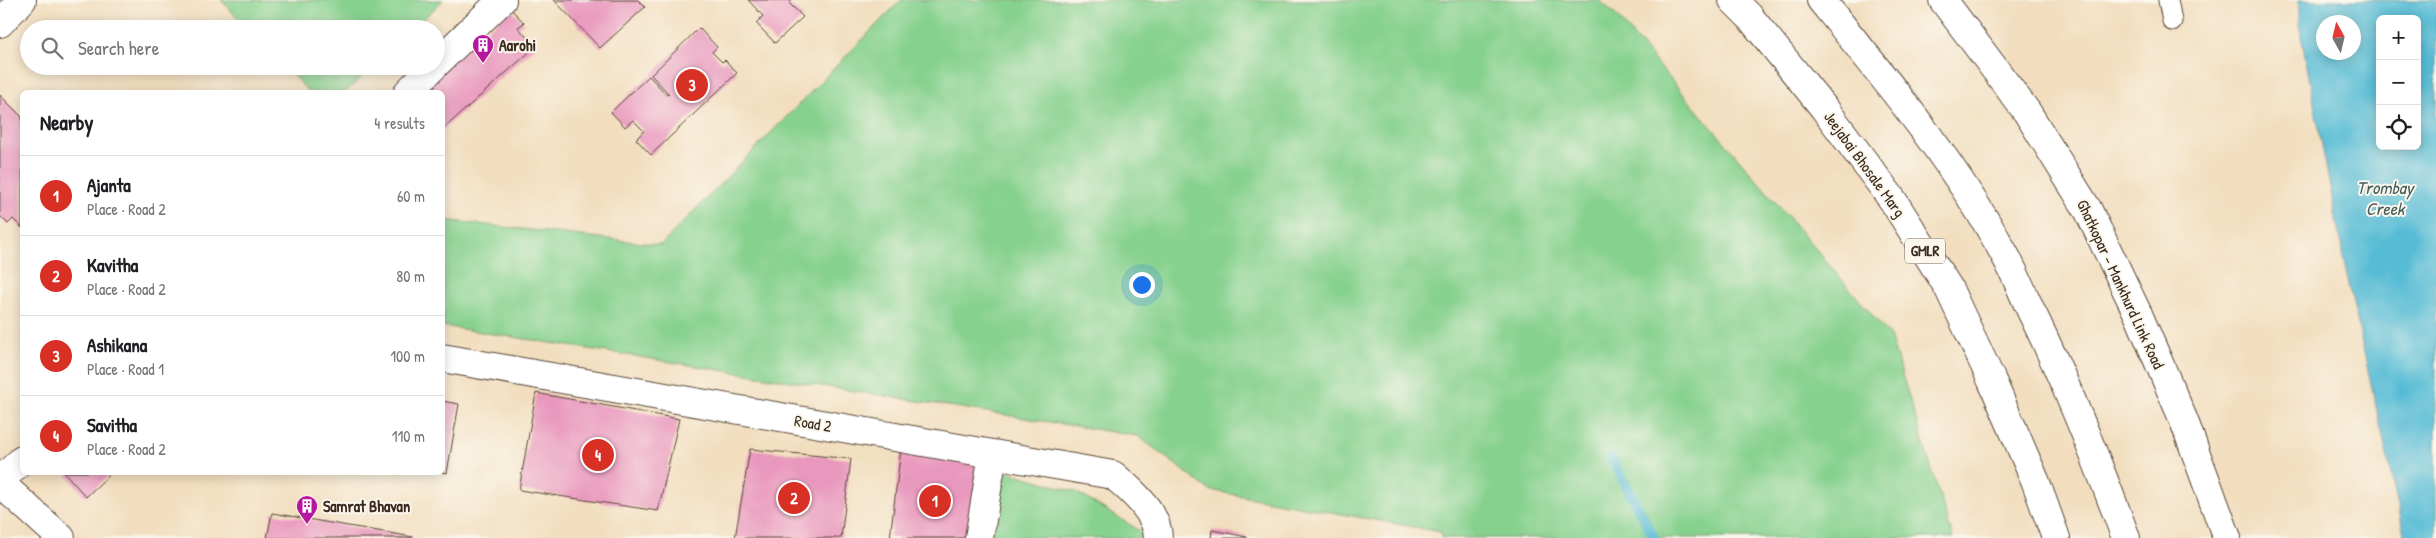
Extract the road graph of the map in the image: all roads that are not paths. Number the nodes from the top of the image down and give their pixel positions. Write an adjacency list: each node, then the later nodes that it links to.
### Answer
1 (22, 0): 8 (main road)
2 (502, 0): 9 (main road)
3 (1733, 0): 19 (main road, Jeejabai Bhosale Marg / GMLR)
4 (1821, 0): 20 (main road)
5 (1943, 0): 21 (main road, Ghatkopar - Mankhurd Link Road)
6 (2168, 0): 7 (lane)
7 (2172, 21)
8 (0, 23)
9 (445, 55)
10 (425, 75): 11 (main road)
11 (410, 90)
12 (445, 359): 13 (main road, Road 2)
13 (993, 454): 16 (main road, Road 2); 18 (main road)
14 (20, 462): 15 (main road)
15 (0, 482): 17 (main road)
16 (1158, 534)
17 (61, 538)
18 (979, 538)
19 (2056, 538)
20 (2126, 538)
21 (2227, 538)

